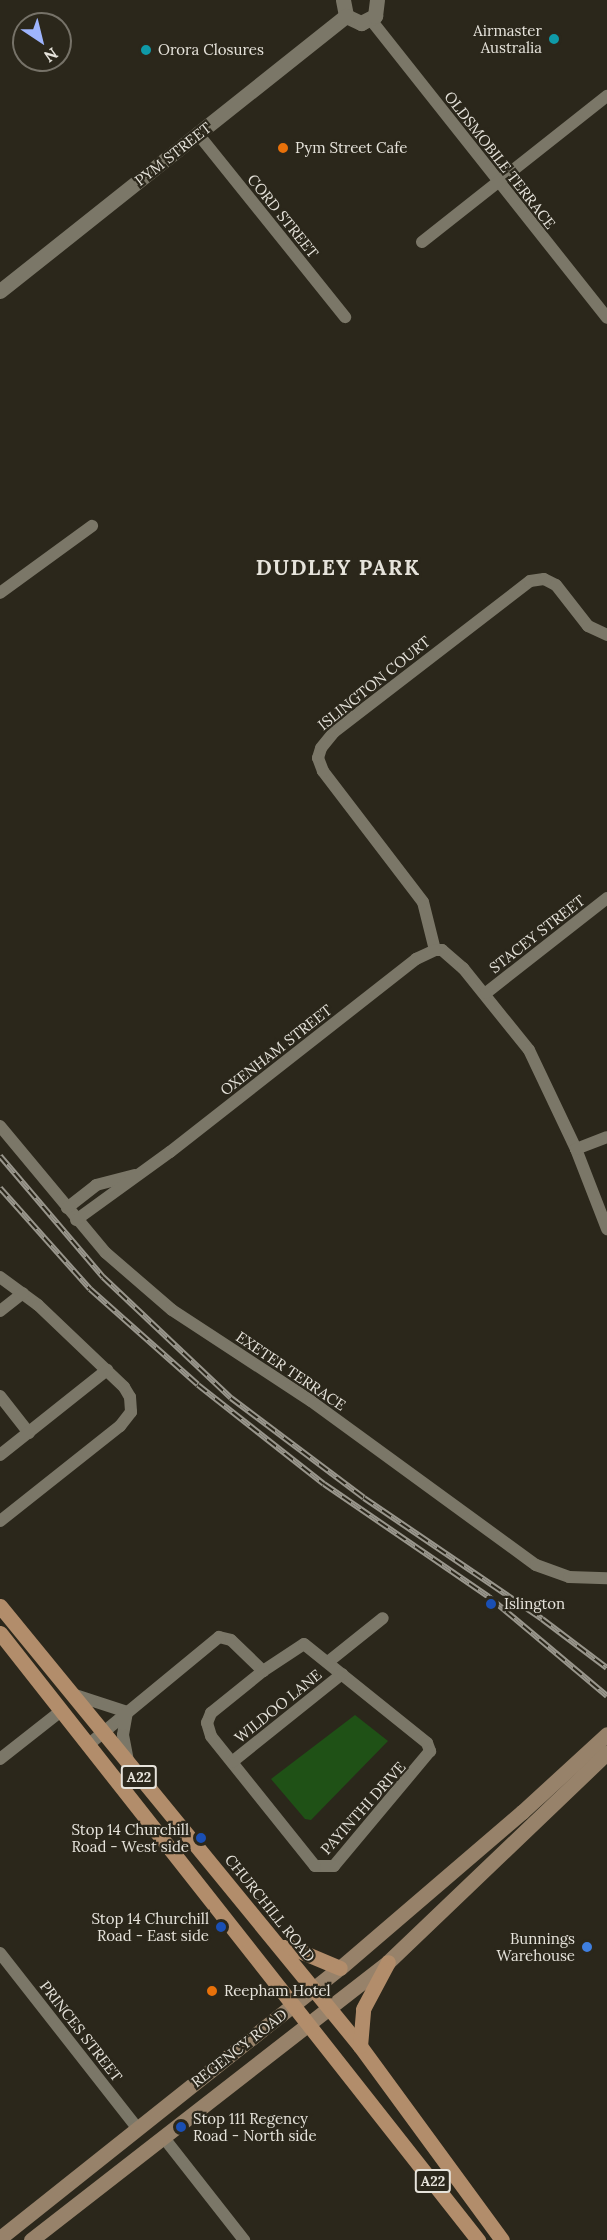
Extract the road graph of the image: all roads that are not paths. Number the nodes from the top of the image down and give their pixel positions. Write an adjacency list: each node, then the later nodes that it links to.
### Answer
1 (344, 0): 3 (street)
2 (377, 0): 4 (street)
3 (346, 16): 4 (street); 6 (street, PYM STREET)
4 (371, 20): 7 (street, OLDSMOBILE TERRACE)
5 (607, 96): 7 (street)
6 (198, 134): 9 (street, PYM STREET); 10 (street, CORD STREET)
7 (498, 182): 8 (street); 11 (street, OLDSMOBILE TERRACE)
8 (422, 242)
9 (0, 291)
10 (345, 317)
11 (607, 318)
12 (92, 526): 13 (street)
13 (0, 592)
14 (607, 634): 16 (street, ISLINGTON COURT)
15 (607, 898): 17 (street, STACEY STREET)
16 (435, 950): 17 (street); 21 (street, OXENHAM STREET)
17 (486, 993): 20 (street)
18 (0, 1126): 22 (street, EXETER TERRACE)
19 (607, 1137): 20 (street)
20 (576, 1149): 24 (street)
21 (135, 1175): 22 (street, OXENHAM STREET); 23 (street, OXENHAM STREET)
22 (67, 1208): 23 (street, EXETER TERRACE)
23 (76, 1220): 33 (street, EXETER TERRACE)
24 (607, 1229)
25 (0, 1277): 26 (street)
26 (23, 1293): 27 (street); 28 (street)
27 (0, 1311)
28 (107, 1370): 30 (street); 32 (street)
29 (0, 1396): 30 (street)
30 (29, 1433): 31 (street)
31 (0, 1455)
32 (0, 1521)
33 (607, 1578)
34 (0, 1606): 40 (main road, CHURCHILL ROAD / A22)
35 (383, 1618): 37 (street)
36 (0, 1633): 41 (main road, A22)
37 (328, 1662): 38 (street, PAYINTHI DRIVE); 39 (street, PAYINTHI DRIVE)
38 (263, 1671): 42 (street); 48 (street, PAYINTHI DRIVE)
39 (342, 1674): 48 (street, WILDOO LANE); 48 (street, PAYINTHI DRIVE)
40 (70, 1693): 42 (street); 43 (main road, CHURCHILL ROAD / A22)
41 (61, 1710): 45 (main road, A22); 47 (street)
42 (127, 1712): 43 (street); 49 (street)
43 (102, 1732): 45 (street); 49 (main road, CHURCHILL ROAD / A22)
44 (607, 1734): 50 (main road, REGENCY ROAD)
45 (88, 1744): 56 (main road, A22)
46 (607, 1753): 50 (main road, REGENCY ROAD)
47 (0, 1759)
48 (232, 1762)
49 (128, 1764): 51 (main road, CHURCHILL ROAD / A22)
50 (578, 1770): 53 (main road, REGENCY ROAD); 54 (main road, REGENCY ROAD)
51 (280, 1947): 54 (main road); 55 (main road, CHURCHILL ROAD / A22)
52 (0, 1953): 60 (street, PRINCES STREET)
53 (388, 1962): 57 (main road, REGENCY ROAD); 59 (main road)
54 (339, 1968): 55 (main road, REGENCY ROAD)
55 (313, 1990): 56 (main road, REGENCY ROAD); 57 (main road, CHURCHILL ROAD / A22)
56 (294, 2004): 58 (main road, A22); 60 (main road, REGENCY ROAD)
57 (329, 2009): 58 (main road, REGENCY ROAD); 59 (main road, CHURCHILL ROAD / A22)
58 (309, 2023): 61 (main road, REGENCY ROAD); 65 (main road, A22)
59 (360, 2046): 66 (main road, CHURCHILL ROAD / A22)
60 (138, 2128): 62 (main road, REGENCY ROAD)
61 (164, 2138): 63 (main road, REGENCY ROAD); 64 (street)
62 (0, 2238)
63 (30, 2240)
64 (244, 2240)
65 (478, 2240)
66 (502, 2240)

